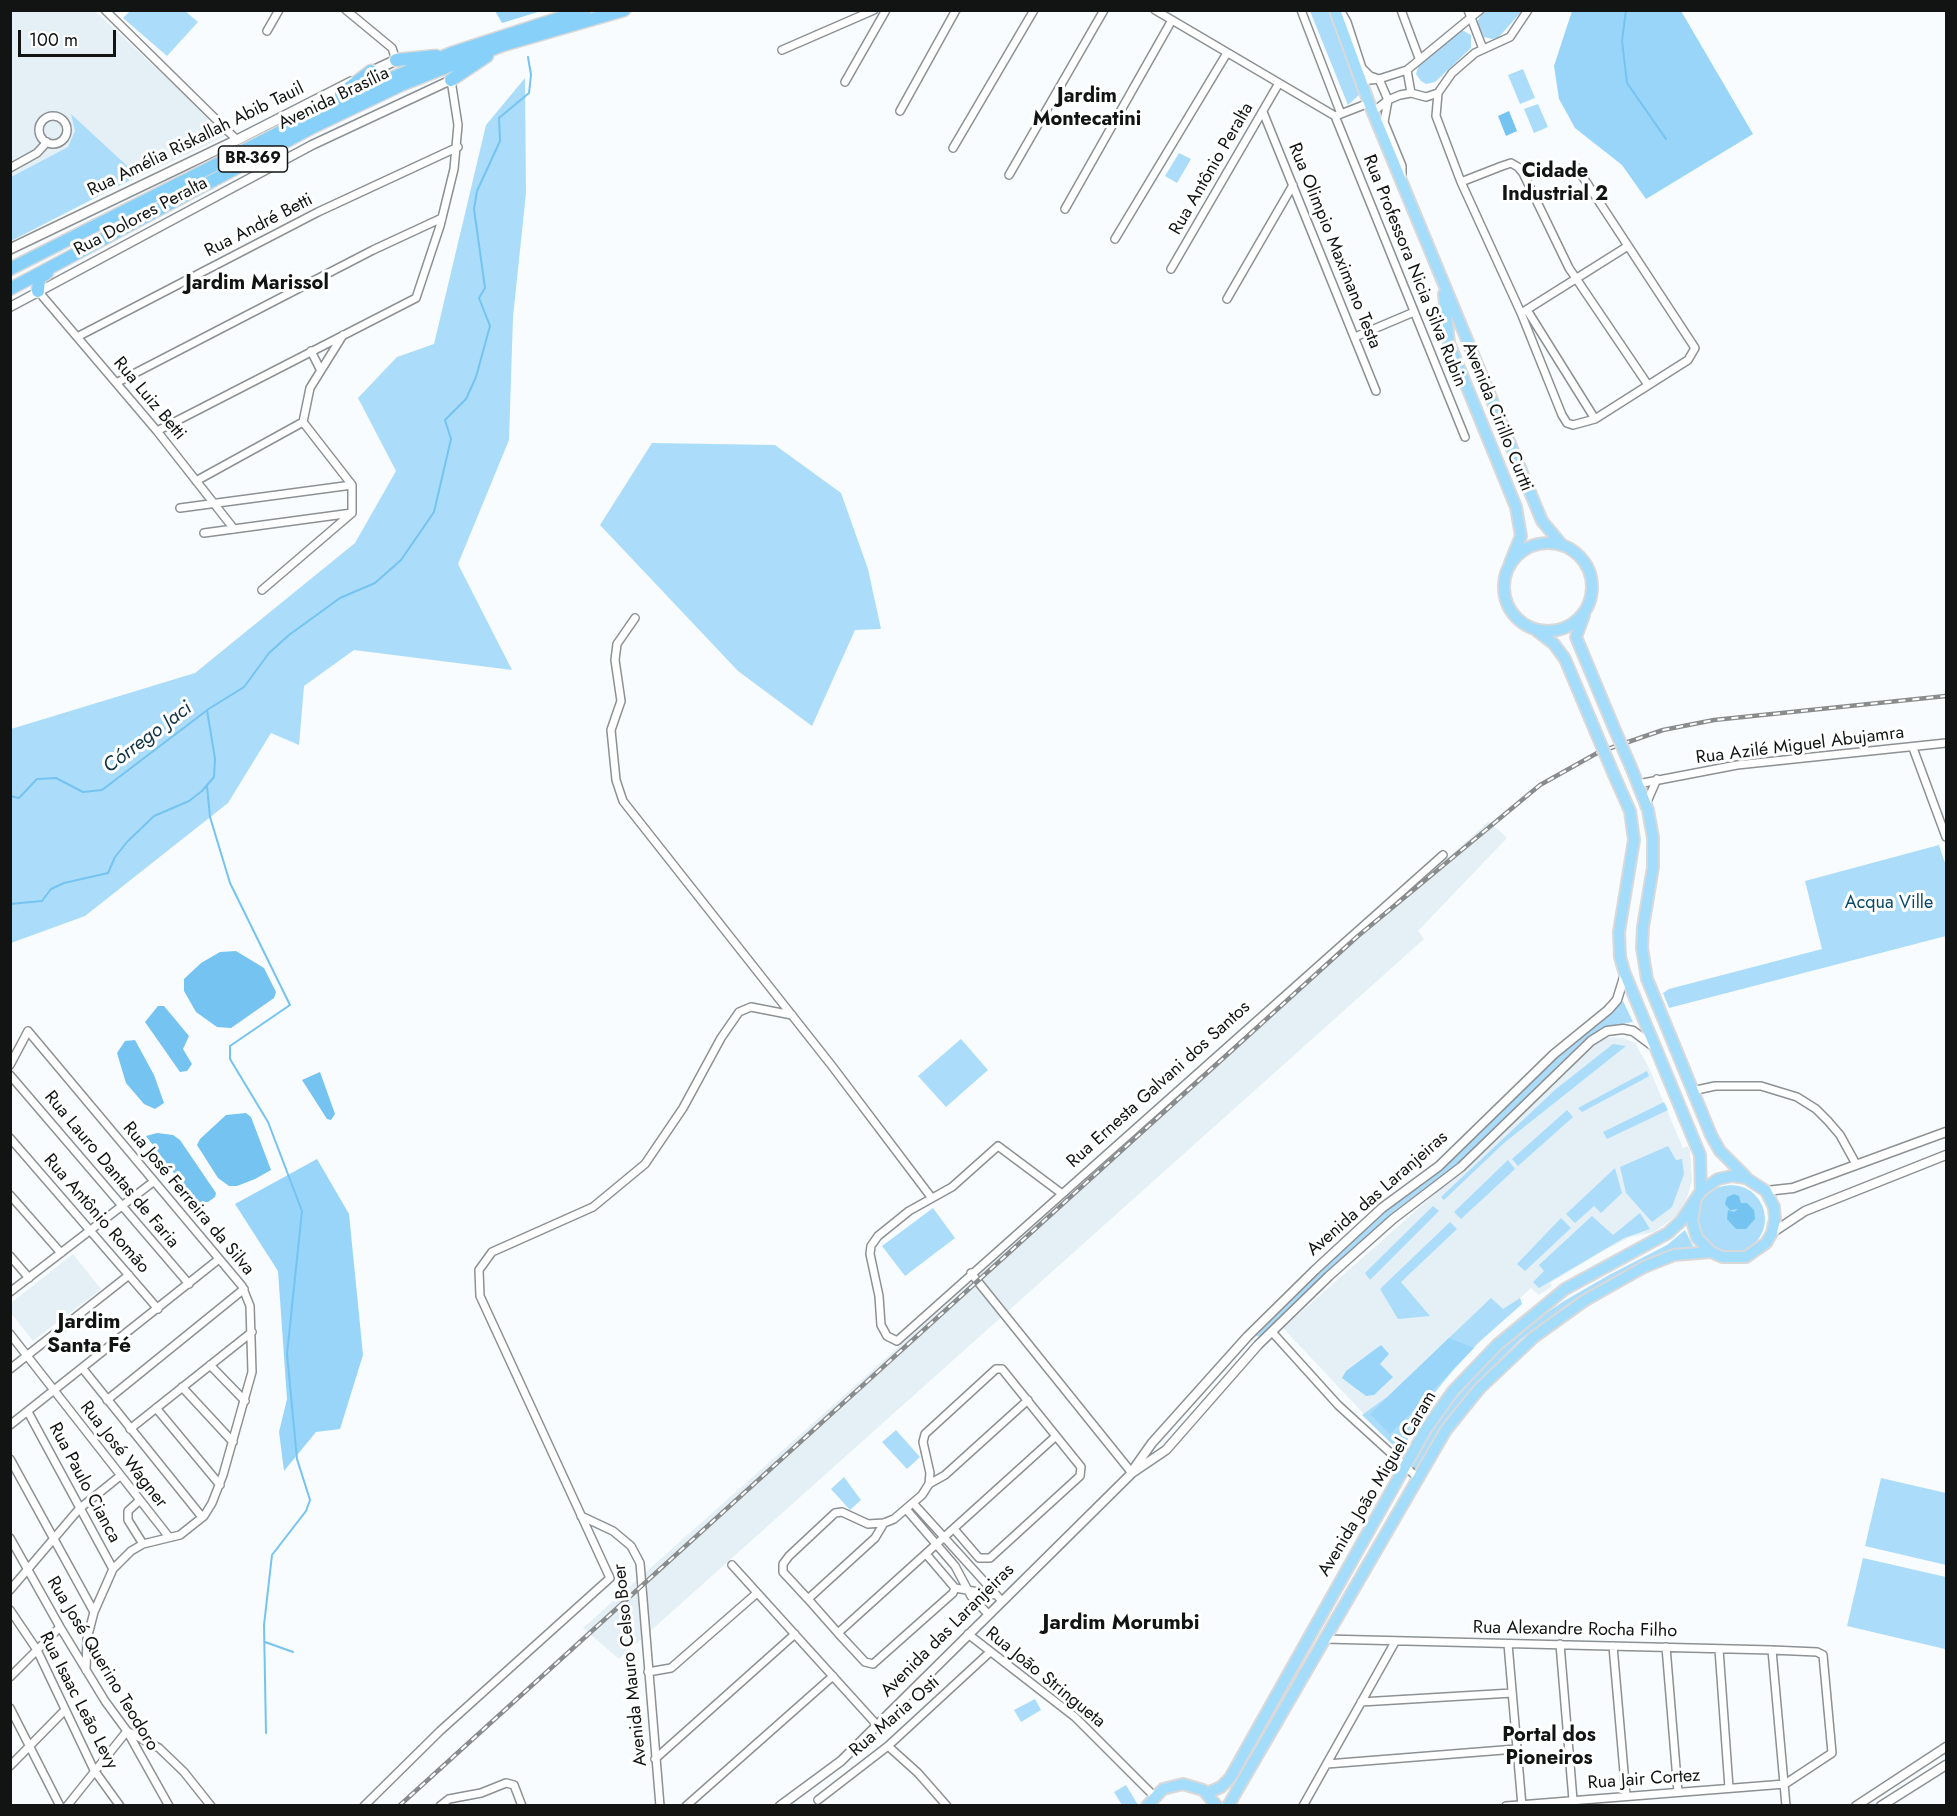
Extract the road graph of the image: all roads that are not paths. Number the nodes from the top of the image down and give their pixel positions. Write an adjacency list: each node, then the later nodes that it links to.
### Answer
1 (105, 10): 44 (street)
2 (279, 10): 21 (street)
3 (346, 10): 28 (street)
4 (585, 10): 25 (highway, Avenida Brasília / BR-369)
5 (624, 10): 22 (highway, Avenida Brasília / BR-369)
6 (874, 10): 24 (street)
7 (886, 10): 34 (street)
8 (956, 10): 40 (street)
9 (1034, 10): 47 (street)
10 (1104, 10): 50 (street)
11 (1155, 10): 20 (street)
12 (1301, 10): 42 (street, Rua Professora Nicia Silva Rubin)
13 (1335, 10): 33 (main road, Avenida Cirillo Curtti)
14 (1340, 10): 31 (street)
15 (1401, 10): 27 (street)
16 (1468, 10): 19 (street)
17 (1480, 10): 19 (street)
18 (1528, 10): 23 (street)
19 (1471, 19): 23 (street); 27 (street)
20 (1172, 20): 26 (street); 54 (street)
21 (267, 31)
22 (503, 45): 32 (highway); 60 (highway, Avenida Brasília / BR-369)
23 (1483, 49): 37 (street)
24 (782, 50)
25 (452, 53): 28 (highway); 43 (highway, Avenida Brasília / BR-369)
26 (1227, 53): 35 (street); 56 (street)
27 (1419, 58): 29 (street)
28 (396, 60): 30 (main road, Rua Amélia Riskallah Abib Tauil)
29 (1407, 70): 31 (street); 36 (street)
30 (371, 71): 43 (highway); 44 (main road, Rua Amélia Riskallah Abib Tauil)
31 (1379, 79): 33 (street); 38 (street)
32 (451, 81): 46 (street); 67 (street, Rua Dolores Peralta)
33 (1361, 81): 39 (main road, Avenida Cirillo Curtti)
34 (845, 82)
35 (1279, 83): 41 (street, Rua Antônio Peralta); 42 (street)
36 (1411, 93): 37 (street); 38 (street)
37 (1438, 93): 52 (street)
38 (1388, 100): 39 (street); 51 (street)
39 (1371, 108): 42 (street); 51 (main road, Avenida Cirillo Curtti)
40 (900, 111)
41 (1263, 112): 53 (street, Rua Olimpio Maximano Testa); 62 (street, Rua Antônio Peralta)
42 (1338, 115): 70 (street, Rua Professora Nicia Silva Rubin)
43 (309, 117): 59 (highway, Avenida Brasília / BR-369)
44 (237, 140): 58 (main road, Rua Amélia Riskallah Abib Tauil)
45 (47, 142): 45 (street); 48 (street)
46 (458, 147): 55 (street); 73 (street, Rua André Betti)
47 (953, 148)
48 (10, 168)
49 (1577, 168): 57 (street)
50 (1009, 175)
51 (1401, 182): 65 (main road, Avenida Cirillo Curtti)
52 (1461, 182): 64 (street); 71 (street)
53 (1293, 185): 68 (street); 74 (street, Rua Olimpio Maximano Testa)
54 (1065, 209)
55 (442, 218): 72 (street); 77 (street)
56 (1115, 239)
57 (1628, 246): 64 (street); 78 (street)
58 (10, 249)
59 (49, 250): 61 (highway, Avenida Brasília / BR-369); 63 (highway)
60 (77, 255): 66 (highway, Avenida Brasília / BR-369); 67 (highway)
61 (10, 269)
62 (1171, 269)
63 (10, 276)
64 (1576, 279): 71 (street); 78 (street)
65 (1443, 281): 91 (main road, Avenida Cirillo Curtti); 92 (main road, Avenida Cirillo Curtti)
66 (10, 289)
67 (38, 291): 69 (street, Rua Dolores Peralta); 73 (street, Rua Luiz Betti)
68 (1227, 299)
69 (10, 307)
70 (1414, 312): 74 (street); 83 (street, Rua Professora Nicia Silva Rubin)
71 (1524, 312): 80 (street); 80 (street)
72 (345, 333): 75 (street); 76 (street)
73 (77, 337): 77 (street, Rua Luiz Betti)
74 (1355, 337): 79 (street, Rua Olimpio Maximano Testa)
75 (311, 351): 76 (street); 82 (street)
76 (320, 369): 81 (street)
77 (116, 383): 82 (street, Rua Luiz Betti)
78 (1648, 385): 80 (street)
79 (1376, 392)
80 (1595, 419)
81 (303, 422): 84 (street); 85 (street)
82 (157, 431): 84 (street, Rua Luiz Betti)
83 (1465, 437)
84 (196, 481): 86 (street, Rua Luiz Betti)
85 (352, 485): 86 (street); 88 (street)
86 (214, 504): 87 (street); 89 (street, Rua Luiz Betti)
87 (180, 508)
88 (352, 513): 89 (street); 93 (street)
89 (234, 529): 90 (street)
90 (204, 532)
91 (1562, 545): 92 (main road); 94 (main road)
92 (1510, 563): 96 (main road)
93 (262, 590)
94 (1586, 609): 96 (main road); 100 (main road, bridge)
95 (636, 618): 105 (street)
96 (1537, 630): 104 (main road, bridge)
97 (1947, 744): 98 (street, Rua Azilé Miguel Abujamra)
98 (1913, 748): 99 (street, Rua Azilé Miguel Abujamra); 102 (street)
99 (1657, 779): 100 (street, Rua Azilé Miguel Abujamra); 101 (street)
100 (1638, 784): 101 (main road)
101 (1646, 804): 109 (main road)
102 (1947, 837)
103 (1443, 855): 118 (street, Rua Ernesta Galvani dos Santos)
104 (1625, 974): 106 (main road); 156 (street, Avenida das Laranjeiras)
105 (792, 1015): 120 (street); 165 (street)
106 (1656, 1048): 116 (main road); 137 (street, Avenida das Laranjeiras)
107 (10, 1065): 115 (street, Rua José Ferreira da Silva)
108 (10, 1076): 122 (street, Rua Lauro Dantas de Faria)
109 (1692, 1091): 113 (street); 114 (main road)
110 (1947, 1132): 113 (street)
111 (10, 1138): 123 (street, Rua Antônio Romão)
112 (1947, 1155): 124 (street)
113 (1856, 1164): 117 (street)
114 (1746, 1178): 116 (main road); 117 (main road)
115 (153, 1182): 122 (street); 128 (street, Rua José Ferreira da Silva)
116 (1701, 1191): 121 (main road)
117 (1766, 1191): 124 (main road)
118 (1061, 1193): 120 (street); 129 (street, Rua Ernesta Galvani dos Santos)
119 (10, 1195): 126 (street)
120 (931, 1197): 129 (street, Rua Ernesta Galvani dos Santos)
121 (1695, 1203): 125 (main road); 155 (main road, Avenida João Miguel Caram)
122 (120, 1207): 123 (street); 132 (street, Rua Lauro Dantas de Faria)
123 (91, 1230): 126 (street); 130 (street, Rua Antônio Romão)
124 (1772, 1233): 125 (main road)
125 (1711, 1252): 158 (main road, Avenida João Miguel Caram)
126 (61, 1253): 131 (street)
127 (10, 1256): 131 (street)
128 (219, 1259): 132 (street); 133 (street, Rua José Ferreira da Silva)
129 (971, 1273): 156 (street)
130 (129, 1275): 135 (street, Rua Antônio Romão); 139 (street)
131 (29, 1278): 134 (street)
132 (189, 1284): 135 (street)
133 (244, 1289): 136 (street, Rua José Ferreira da Silva); 145 (street)
134 (10, 1292)
135 (158, 1309): 142 (street)
136 (252, 1332): 140 (street); 147 (street, Rua José Ferreira da Silva)
137 (1272, 1332): 155 (street); 156 (street, Avenida das Laranjeiras)
138 (10, 1334): 139 (street, Rua José Wagner)
139 (27, 1356): 141 (street); 144 (street, Rua José Wagner)
140 (210, 1365): 143 (street); 147 (street)
141 (10, 1369)
142 (83, 1369): 144 (street); 145 (street)
143 (182, 1387): 148 (street); 153 (street)
144 (55, 1391): 149 (street); 157 (street, Rua José Wagner)
145 (107, 1400): 151 (street)
146 (1028, 1400): 152 (street); 159 (street); 159 (street)
147 (245, 1401): 153 (street, Rua José Ferreira da Silva)
148 (156, 1408): 151 (street); 160 (street)
149 (28, 1412): 150 (street); 163 (street, Rua Paulo Cianca)
150 (10, 1425)
151 (130, 1429): 166 (street)
152 (1056, 1436): 168 (street); 168 (street)
153 (233, 1442): 160 (street, Rua José Ferreira da Silva)
154 (10, 1459): 172 (street)
155 (1404, 1467): 158 (street); 226 (main road, Avenida João Miguel Caram)
156 (1132, 1473): 185 (street, Avenida das Laranjeiras)
157 (120, 1476): 161 (street, Rua José Wagner); 163 (street)
158 (1418, 1478): 194 (main road, Avenida João Miguel Caram)
159 (929, 1484): 162 (street)
160 (220, 1485): 166 (street, Rua José Ferreira da Silva)
161 (140, 1500): 169 (street, Rua José Wagner); 173 (street)
162 (913, 1503): 164 (street); 171 (street)
163 (79, 1509): 172 (street); 179 (street, Rua Paulo Cianca)
164 (906, 1509): 167 (street); 174 (street)
165 (581, 1515): 205 (street, Avenida Mauro Celso Boer); 237 (street)
166 (202, 1517): 169 (street, Rua José Ferreira da Silva)
167 (884, 1523): 186 (street); 186 (street)
168 (954, 1529): 171 (street)
169 (169, 1537): 173 (street, Rua José Ferreira da Silva)
170 (10, 1538): 180 (street, Rua José Querino Teodoro)
171 (944, 1538): 174 (street); 176 (street)
172 (53, 1539): 180 (street); 188 (street)
173 (143, 1544): 179 (street, Rua José Ferreira da Silva)
174 (936, 1545): 175 (street); 178 (street)
175 (926, 1554): 181 (street); 191 (street)
176 (963, 1559): 178 (street); 185 (street)
177 (732, 1565): 184 (street)
178 (955, 1566): 183 (street)
179 (113, 1569): 188 (street, Rua José Ferreira da Silva)
180 (28, 1571): 182 (street); 190 (street, Rua José Querino Teodoro)
181 (955, 1588): 183 (street); 191 (street)
182 (10, 1590)
183 (967, 1590): 185 (street); 189 (street)
184 (757, 1593): 192 (street); 205 (street)
185 (999, 1598): 189 (street, Avenida das Laranjeiras)
186 (808, 1599): 191 (street)
187 (10, 1610): 201 (street, Rua Isaac Leão Levy)
188 (94, 1612): 204 (street, Rua José Ferreira da Silva)
189 (988, 1614): 193 (street, Avenida das Laranjeiras)
190 (60, 1627): 201 (street); 204 (street, Rua José Querino Teodoro)
191 (838, 1633)
192 (795, 1634): 206 (street); 218 (street)
193 (968, 1634): 203 (street, Rua João Stringueta); 212 (street, Avenida das Laranjeiras)
194 (1325, 1639): 195 (street, Rua Alexandre Rocha Filho); 246 (main road, Avenida João Miguel Caram)
195 (1395, 1642): 196 (street, Rua Alexandre Rocha Filho); 209 (street)
196 (1508, 1644): 197 (street, Rua Alexandre Rocha Filho); 208 (street)
197 (1560, 1644): 198 (street, Rua Alexandre Rocha Filho); 230 (street)
198 (1613, 1646): 199 (street, Rua Alexandre Rocha Filho); 227 (street)
199 (1666, 1647): 200 (street, Rua Alexandre Rocha Filho); 225 (street)
200 (1719, 1648): 202 (street, Rua Alexandre Rocha Filho); 224 (street)
201 (37, 1650): 207 (street); 211 (street, Rua Isaac Leão Levy)
202 (1772, 1650): 223 (street); 223 (street, Rua Alexandre Rocha Filho)
203 (989, 1653): 214 (street, Rua Maria Osti); 228 (street, Rua João Stringueta)
204 (86, 1670): 213 (street, Rua José Querino Teodoro)
205 (648, 1672): 218 (street, Avenida Mauro Celso Boer)
206 (833, 1676): 212 (street); 241 (street)
207 (10, 1677)
208 (1512, 1693): 209 (street); 217 (street)
209 (1361, 1702): 219 (street)
210 (10, 1708): 215 (street)
211 (64, 1711): 215 (street); 222 (street, Rua Isaac Leão Levy)
212 (878, 1725): 242 (street, Avenida das Laranjeiras)
213 (126, 1731): 222 (street); 235 (street, Rua José Querino Teodoro); 236 (street)
214 (888, 1746): 229 (street, Rua Maria Osti); 243 (street)
215 (30, 1747): 221 (street); 232 (street)
216 (1947, 1747): 250 (street)
217 (1515, 1749): 219 (street); 231 (street)
218 (655, 1759): 240 (street, Avenida Mauro Celso Boer)
219 (1327, 1764): 247 (street)
220 (1947, 1765): 251 (street)
221 (10, 1766)
222 (94, 1770): 233 (street); 234 (street, Rua Isaac Leão Levy)
223 (1785, 1784): 224 (street, Rua Jair Cortez); 249 (street)
224 (1729, 1788): 225 (street, Rua Jair Cortez)
225 (1678, 1792): 227 (street, Rua Jair Cortez)
226 (1207, 1793): 228 (main road); 245 (main road)
227 (1626, 1795): 230 (street, Rua Jair Cortez)
228 (1154, 1796): 244 (main road)
229 (818, 1800)
230 (1573, 1800): 231 (street, Rua Jair Cortez)
231 (1522, 1805): 248 (street, Rua Jair Cortez)
232 (60, 1806)
233 (67, 1806)
234 (120, 1806)
235 (169, 1806)
236 (211, 1806)
237 (364, 1806)
238 (440, 1806): 239 (street)
239 (522, 1806)
240 (660, 1806)
241 (686, 1806)
242 (780, 1806)
243 (947, 1806)
244 (1148, 1806)
245 (1217, 1806)
246 (1228, 1806)
247 (1303, 1806)
248 (1506, 1806)
249 (1786, 1806)
250 (1856, 1806)
251 (1881, 1806)

